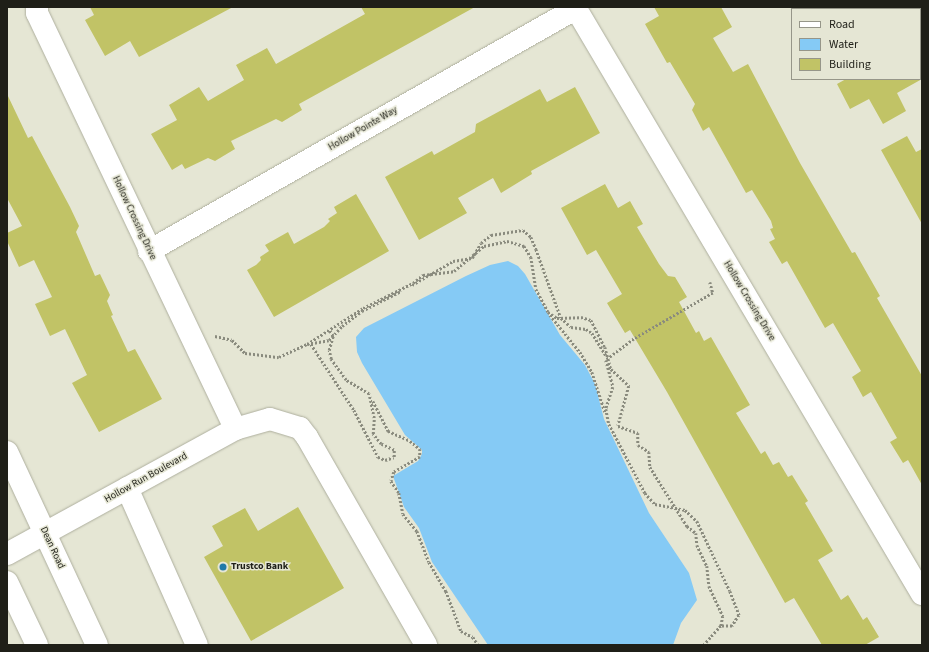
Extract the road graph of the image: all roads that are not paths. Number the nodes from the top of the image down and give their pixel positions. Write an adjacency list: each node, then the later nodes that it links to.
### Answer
1 (36, 7): 3 (street, Hollow Crossing Drive)
2 (575, 8): 3 (street, Hollow Pointe Way); 10 (street, Hollow Crossing Drive)
3 (149, 251): 4 (street, Hollow Crossing Drive)
4 (235, 429): 6 (street, Hollow Run Boulevard); 14 (street, Hollow Run Boulevard)
5 (7, 452): 7 (street, Dean Road)
6 (127, 488): 7 (street, Hollow Run Boulevard); 13 (street)
7 (45, 533): 8 (street, Hollow Run Boulevard); 12 (street, Dean Road)
8 (7, 554)
9 (7, 582): 11 (street)
10 (922, 594)
11 (37, 645)
12 (97, 645)
13 (197, 645)
14 (426, 645)

